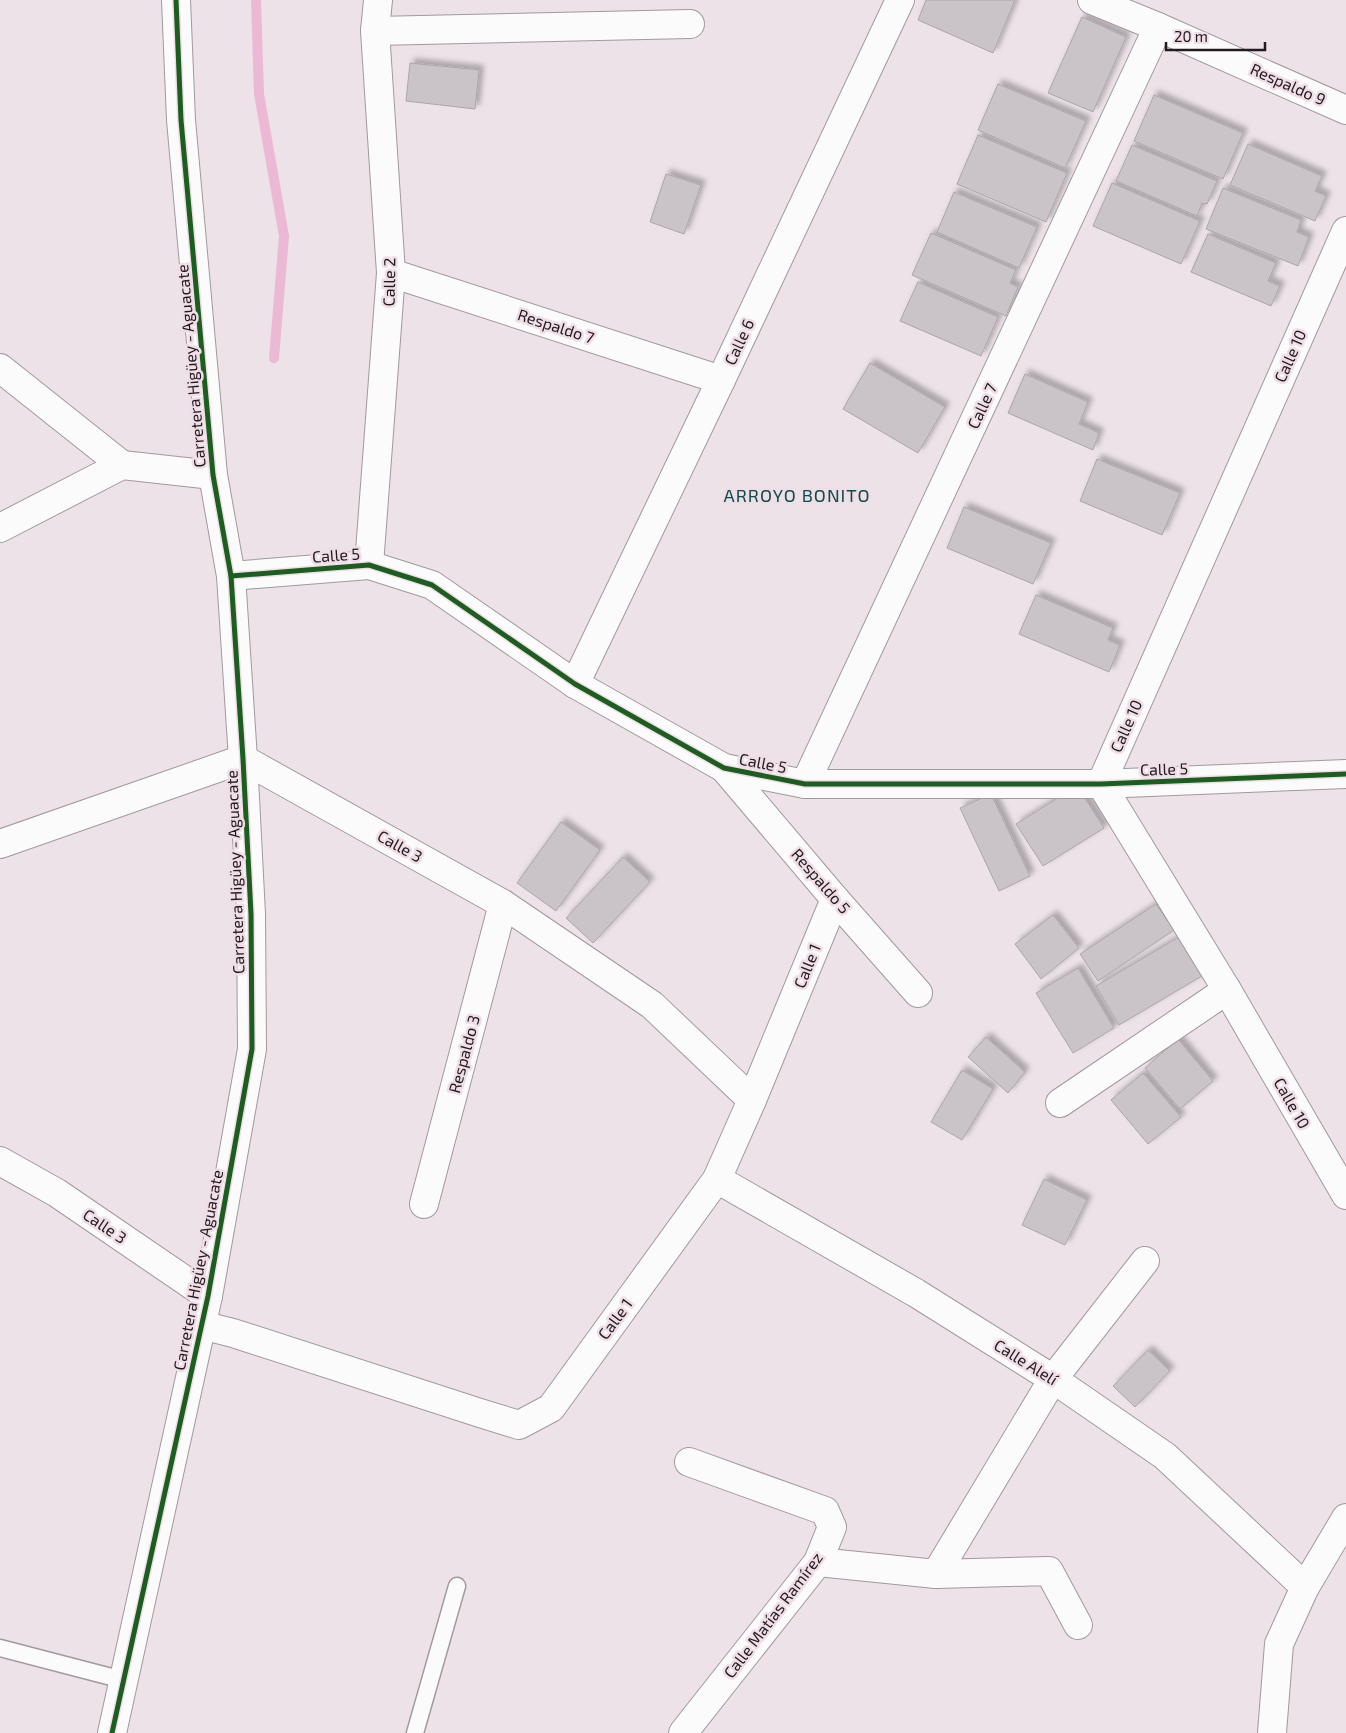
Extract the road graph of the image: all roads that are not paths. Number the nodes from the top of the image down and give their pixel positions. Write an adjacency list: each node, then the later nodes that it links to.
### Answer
1 (176, 0): 14 (street, Carretera Higüey - Aguacate)
2 (378, 0): 7 (street, Calle 2)
3 (900, 0): 12 (street, Calle 6)
4 (1092, 0): 6 (street, Respaldo 9)
5 (690, 24): 7 (street)
6 (1158, 27): 8 (street, Respaldo 9); 22 (street, Calle 7)
7 (375, 31): 10 (street, Calle 2)
8 (1346, 110)
9 (1346, 231): 23 (street, Calle 10)
10 (391, 273): 12 (street, Respaldo 7); 16 (street, Calle 2)
11 (0, 368): 13 (street)
12 (721, 380): 18 (street, Calle 6)
13 (122, 465): 14 (street); 15 (street)
14 (213, 475): 17 (street, Carretera Higüey - Aguacate)
15 (0, 528)
16 (369, 565): 17 (street, Calle 5); 18 (street, Calle 5)
17 (231, 576): 19 (street, Carretera Higüey - Aguacate)
18 (575, 684): 20 (street, Calle 5)
19 (243, 759): 24 (street); 26 (street, Calle 3); 36 (street, Carretera Higüey - Aguacate)
20 (724, 768): 22 (street, Calle 5); 25 (street, Respaldo 5)
21 (1346, 774): 23 (street, Calle 5)
22 (805, 784): 23 (street, Calle 5)
23 (1100, 784): 27 (street, Calle 10)
24 (0, 844)
25 (835, 899): 28 (street, Respaldo 5); 29 (street, Calle 1)
26 (503, 904): 29 (street, Calle 3); 34 (street, Respaldo 3)
27 (1227, 990): 30 (street); 33 (street, Calle 10)
28 (918, 993)
29 (752, 1100): 32 (street, Calle 1)
30 (1060, 1103)
31 (0, 1161): 36 (street, Calle 3)
32 (717, 1179): 37 (street, Calle 1); 38 (street, Calle Alelí)
33 (1346, 1195)
34 (424, 1204)
35 (1145, 1261): 38 (street)
36 (208, 1296): 37 (street, Carretera Higüey - Aguacate)
37 (201, 1326): 47 (street, Carretera Higüey - Aguacate)
38 (1053, 1379): 42 (street); 44 (street, Calle Alelí)
39 (689, 1462): 41 (street, Calle Matías Ramírez)
40 (1346, 1518): 44 (street)
41 (818, 1562): 42 (street); 50 (street, Calle Matías Ramírez)
42 (936, 1574): 45 (street)
43 (457, 1586): 49 (lane)
44 (1305, 1587): 51 (street)
45 (1078, 1625)
46 (0, 1648): 47 (lane)
47 (124, 1680): 48 (street, Carretera Higüey - Aguacate)
48 (112, 1733)
49 (415, 1733)
50 (684, 1733)
51 (1272, 1733)

